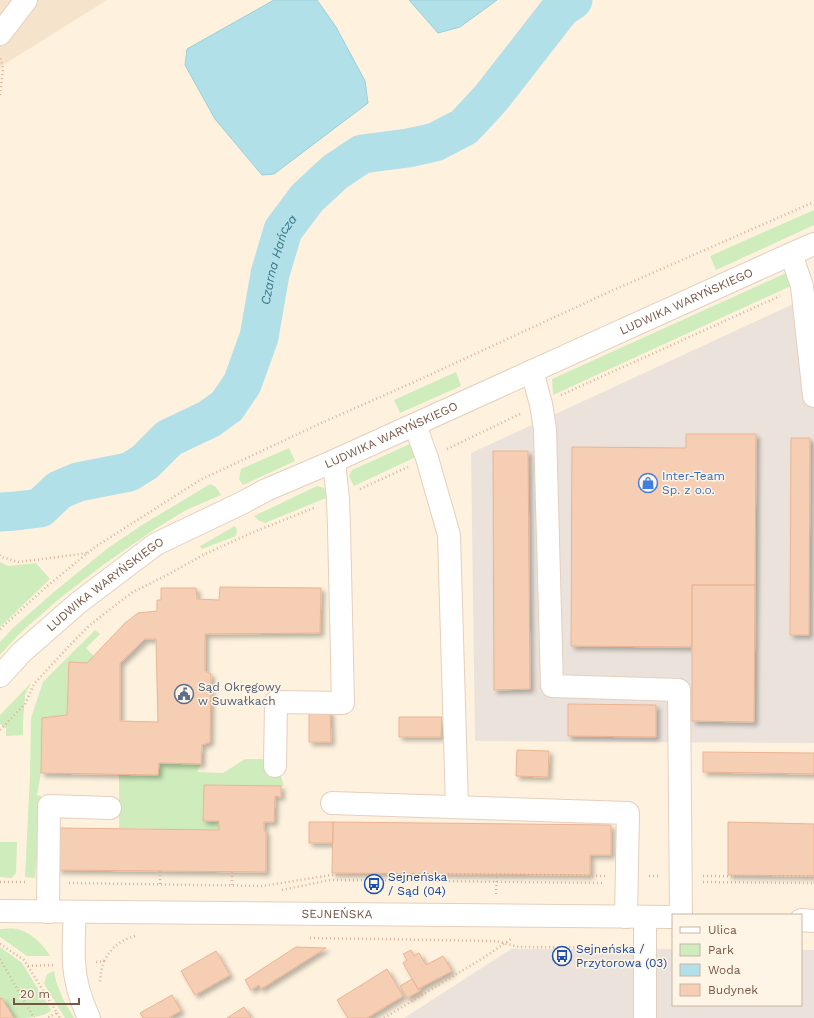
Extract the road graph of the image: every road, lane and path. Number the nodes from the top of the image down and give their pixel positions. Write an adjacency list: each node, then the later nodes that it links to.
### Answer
1 (17, 0): 3 (street)
2 (26, 0): 4 (street)
3 (0, 6)
4 (0, 34)
5 (0, 56): 6 (path)
6 (0, 95)
7 (814, 202): 18 (path)
8 (814, 244): 9 (street, LUDWIKA WARYŃSKIEGO)
9 (791, 254): 10 (street); 11 (street, LUDWIKA WARYŃSKIEGO)
10 (802, 286): 12 (street); 13 (path)
11 (532, 371): 13 (street); 14 (street, LUDWIKA WARYŃSKIEGO)
12 (814, 396)
13 (541, 404): 15 (path); 31 (street)
14 (415, 425): 15 (street); 16 (street, LUDWIKA WARYŃSKIEGO)
15 (427, 458): 17 (path); 25 (street)
16 (334, 461): 17 (street); 21 (street, LUDWIKA WARYŃSKIEGO)
17 (338, 499): 22 (path); 23 (street)
18 (88, 553): 19 (path); 20 (path)
19 (0, 555)
20 (0, 629)
21 (0, 676)
22 (0, 730)
23 (275, 766)
24 (332, 803): 25 (street)
25 (457, 807): 30 (street)
26 (110, 808): 33 (street)
27 (160, 871): 35 (path)
28 (232, 872): 36 (path)
29 (814, 877): 31 (path)
30 (627, 879): 31 (path); 36 (path); 37 (path); 43 (street)
31 (681, 879): 34 (path); 41 (street)
32 (0, 882): 33 (path)
33 (48, 882): 35 (path); 39 (street)
34 (814, 883)
35 (160, 885): 36 (path)
36 (232, 886)
37 (277, 891)
38 (0, 912): 39 (street, SEJNEŃSKA)
39 (48, 912): 40 (street, SEJNEŃSKA)
40 (75, 912): 42 (street, SEJNEŃSKA); 58 (street)
41 (681, 914)
42 (539, 916): 43 (street, SEJNEŃSKA); 51 (path)
43 (636, 917): 44 (street, SEJNEŃSKA); 49 (street)
44 (672, 917)
45 (802, 920): 46 (street)
46 (814, 921)
47 (140, 935): 53 (path)
48 (306, 938): 51 (path)
49 (645, 943): 51 (path); 60 (street)
50 (0, 944): 54 (path)
51 (504, 944): 59 (path)
52 (0, 959): 55 (path)
53 (104, 961)
54 (57, 1013): 56 (path); 57 (path)
55 (34, 1018)
56 (48, 1018)
57 (60, 1018)
58 (89, 1018)
59 (384, 1018)
60 (645, 1018)

